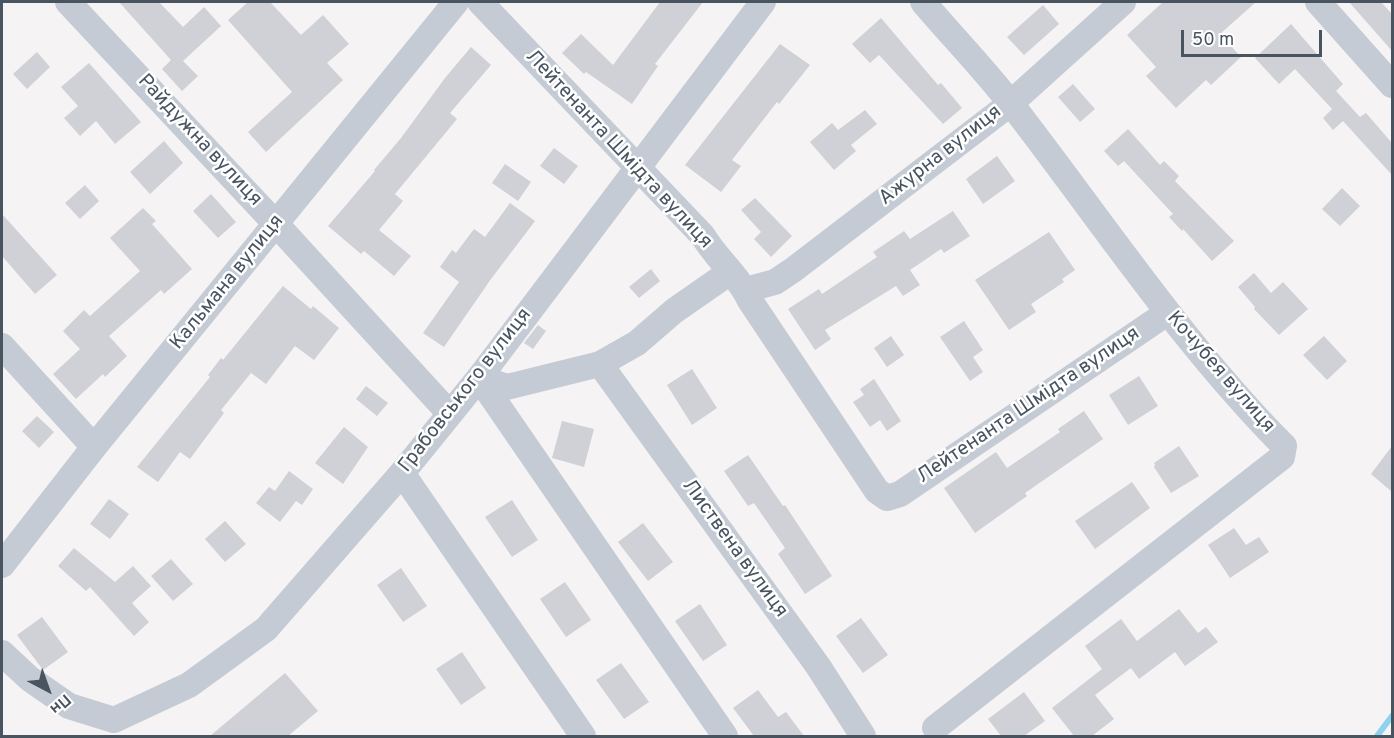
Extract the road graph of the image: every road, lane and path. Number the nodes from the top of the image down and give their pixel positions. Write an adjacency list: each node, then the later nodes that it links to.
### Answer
1 (68, 2): 11 (street, Райдужна вулиця)
2 (456, 2): 11 (street, Кальмана вулиця)
3 (480, 2): 10 (street, Лейтенанта Шмідта вулиця)
4 (762, 2): 10 (street, Грабовського вулиця)
5 (923, 2): 9 (street, Кочубея вулиця)
6 (1123, 2): 9 (street, Ажурна вулиця)
7 (1318, 2): 8 (street)
8 (1392, 85)
9 (1011, 103): 12 (street, Ажурна вулиця); 13 (street, Кочубея вулиця)
10 (638, 166): 12 (street, Лейтенанта Шмідта вулиця); 16 (street, Грабовського вулиця)
11 (276, 224): 17 (street, Райдужна вулиця); 18 (street, Кальмана вулиця)
12 (738, 281): 13 (street, Лейтенанта Шмідта вулиця); 15 (street, Ажурна вулиця)
13 (1167, 313): 22 (street, Кочубея вулиця)
14 (2, 346): 18 (street)
15 (600, 364): 16 (street, Ажурна вулиця); 25 (street, Листвена вулиця)
16 (479, 378): 17 (street, Грабовського вулиця); 24 (street)
17 (450, 414): 19 (street, Грабовського вулиця)
18 (94, 447): 20 (street, Кальмана вулиця)
19 (402, 473): 21 (street, Грабовського вулиця); 23 (street)
20 (2, 565)
21 (2, 653)
22 (934, 728)
23 (583, 736)
24 (724, 736)
25 (863, 736)

